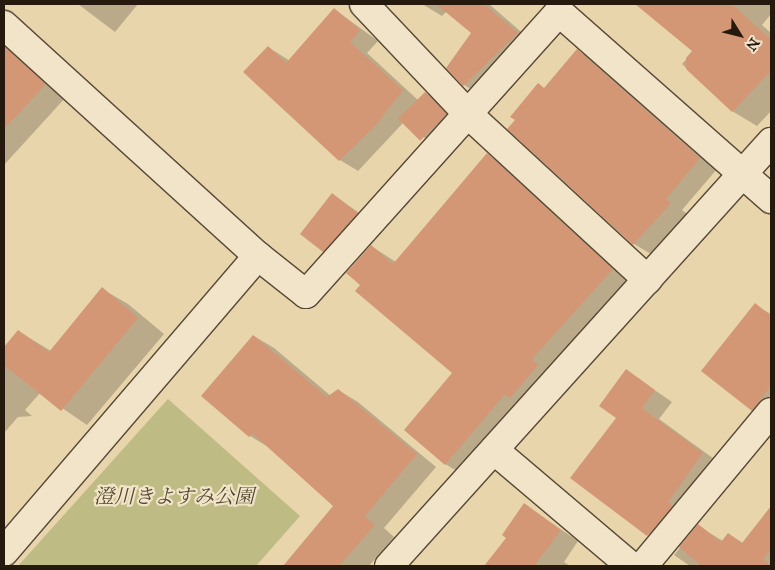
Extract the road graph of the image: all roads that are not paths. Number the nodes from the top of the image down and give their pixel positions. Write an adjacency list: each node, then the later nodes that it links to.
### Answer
1 (364, 4): 3 (street)
2 (4, 25): 7 (street)
3 (469, 115): 5 (street); 7 (street); 8 (street)
4 (771, 142): 5 (street)
5 (744, 172): 6 (street); 8 (street)
6 (771, 198)
7 (258, 256): 11 (street)
8 (648, 280): 10 (street)
9 (771, 412): 14 (street)
10 (494, 450): 12 (street); 13 (street)
11 (4, 552)
12 (389, 566)
13 (631, 566)
14 (643, 566)

